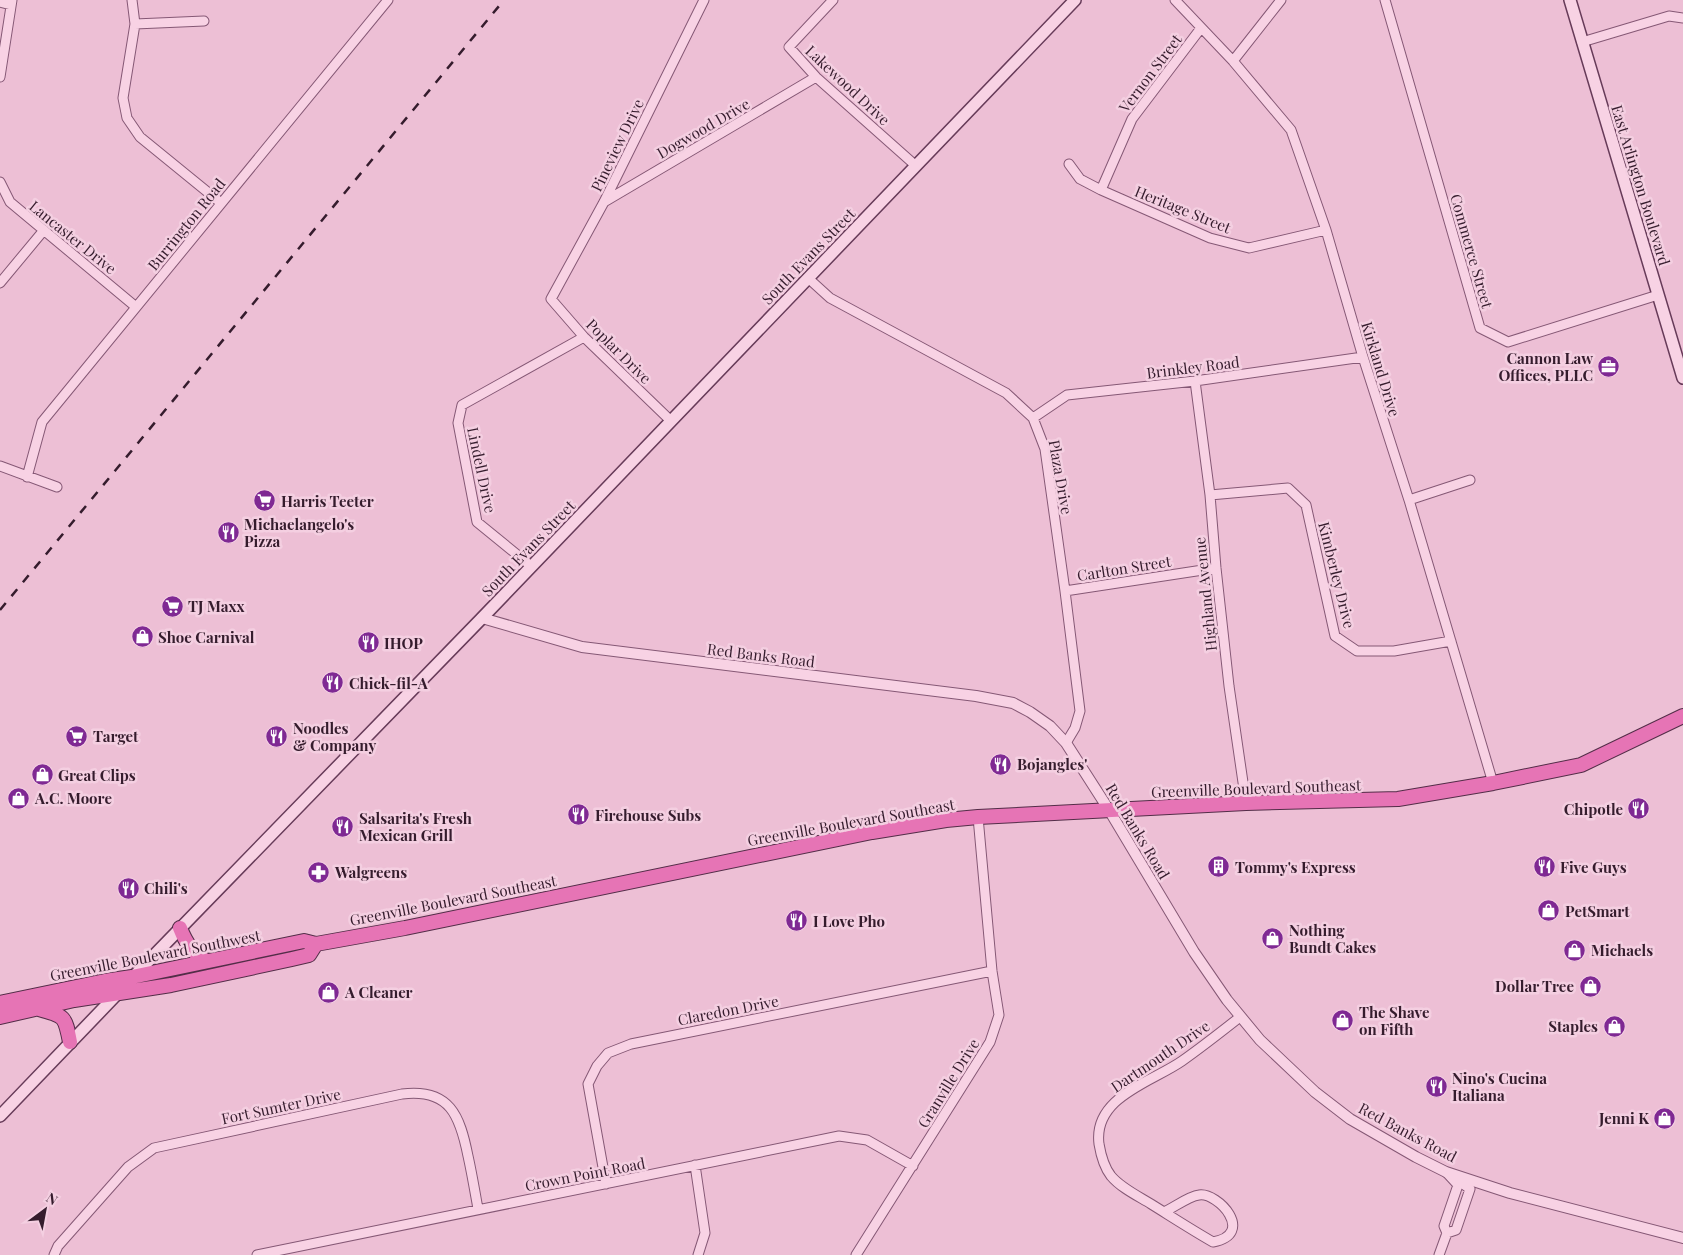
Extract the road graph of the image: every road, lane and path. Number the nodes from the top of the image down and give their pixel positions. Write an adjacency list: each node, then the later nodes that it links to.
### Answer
1 (132, 0): 14 (street)
2 (388, 0): 25 (street, Burrington Road)
3 (704, 0): 24 (street, Pineview Drive)
4 (833, 0): 19 (street, Lakewood Drive)
5 (1075, 0): 21 (main road, South Evans Street)
6 (1175, 0): 15 (street, Kirkland Drive)
7 (1281, 0): 17 (street)
8 (1385, 0): 30 (street, Commerce Street)
9 (1570, 0): 16 (main road, East Arlington Boulevard)
10 (0, 2): 11 (street)
11 (12, 2): 18 (street)
12 (1683, 18): 16 (street)
13 (204, 21): 14 (street)
14 (135, 24): 25 (street)
15 (1201, 28): 17 (street, Kirkland Drive); 23 (street, Vernon Street)
16 (1582, 42): 30 (main road, East Arlington Boulevard)
17 (1233, 62): 27 (street, Kirkland Drive)
18 (0, 77)
19 (816, 77): 21 (street, Lakewood Drive); 24 (street, Dogwood Drive)
20 (1069, 164): 23 (street, Heritage Street)
21 (915, 165): 28 (main road, South Evans Street)
22 (0, 182): 26 (street, Lancaster Drive)
23 (1101, 190): 27 (street, Heritage Street)
24 (604, 202): 31 (street, Pineview Drive)
25 (221, 203): 32 (street, Burrington Road)
26 (44, 230): 29 (street); 32 (street, Lancaster Drive)
27 (1326, 230): 34 (street, Kirkland Drive)
28 (808, 278): 37 (street, Plaza Drive); 38 (main road, South Evans Street)
29 (0, 283)
30 (1658, 295): 35 (main road, East Arlington Boulevard)
31 (551, 299): 33 (street, Poplar Drive)
32 (136, 307): 40 (street, Burrington Road)
33 (584, 337): 38 (street, Poplar Drive); 45 (street, Lindell Drive)
34 (1363, 357): 36 (street, Brinkley Road); 44 (street, Kirkland Drive)
35 (1683, 378)
36 (1195, 381): 37 (street, Brinkley Road); 43 (street, Highland Avenue)
37 (1033, 418): 47 (street, Plaza Drive)
38 (671, 421): 45 (main road, South Evans Street)
39 (0, 466): 40 (street)
40 (27, 477): 42 (street)
41 (1470, 480): 44 (street)
42 (57, 487)
43 (1210, 495): 46 (street, Highland Avenue); 49 (street, Kimberley Drive)
44 (1409, 500): 49 (street, Kirkland Drive)
45 (531, 566): 48 (main road, South Evans Street)
46 (1216, 568): 47 (street, Carlton Street); 53 (street, Highland Avenue)
47 (1065, 591): 51 (street, Plaza Drive)
48 (482, 618): 51 (street, Red Banks Road); 56 (main road, South Evans Street)
49 (1451, 641): 52 (street, Kirkland Drive)
50 (1683, 716): 52 (highway, Greenville Boulevard Southeast)
51 (1066, 743): 54 (street, Red Banks Road)
52 (1492, 783): 53 (highway, Greenville Boulevard Southeast)
53 (1246, 803): 54 (highway, Greenville Boulevard Southeast)
54 (1109, 810): 55 (highway, Greenville Boulevard Southeast); 65 (street, Red Banks Road)
55 (978, 817): 57 (highway, Greenville Boulevard Southeast); 59 (street, Granville Drive)
56 (180, 928): 58 (highway); 60 (main road, South Evans Street)
57 (316, 944): 58 (highway, Greenville Boulevard Southwest); 61 (highway, Greenville Boulevard Southeast)
58 (206, 962): 60 (highway, Greenville Boulevard Southwest)
59 (992, 971): 69 (street, Granville Drive); 71 (street, Claredon Drive)
60 (132, 977): 61 (main road, South Evans Street); 62 (highway, Greenville Boulevard Southwest)
61 (117, 993): 63 (highway, Greenville Boulevard Southwest); 66 (main road, South Evans Street)
62 (0, 1002)
63 (36, 1008): 64 (highway, Greenville Boulevard Southwest); 66 (highway)
64 (0, 1017)
65 (1240, 1017): 70 (street, Red Banks Road); 73 (street, Dartmouth Drive)
66 (70, 1042): 67 (main road, South Evans Street)
67 (0, 1116)
68 (695, 1165): 69 (street, Crown Point Road); 71 (street, Crown Point Road); 77 (street)
69 (913, 1166): 78 (street, Granville Drive)
70 (1446, 1172): 74 (street, Red Banks Road); 79 (street)
71 (606, 1184): 72 (street, Crown Point Road)
72 (478, 1209): 75 (street, Fort Sumter Drive); 76 (street, Crown Point Road)
73 (1164, 1212): 73 (street, Dartmouth Drive)
74 (1683, 1238)
75 (54, 1255)
76 (257, 1255)
77 (698, 1255)
78 (856, 1255)
79 (1439, 1255)

